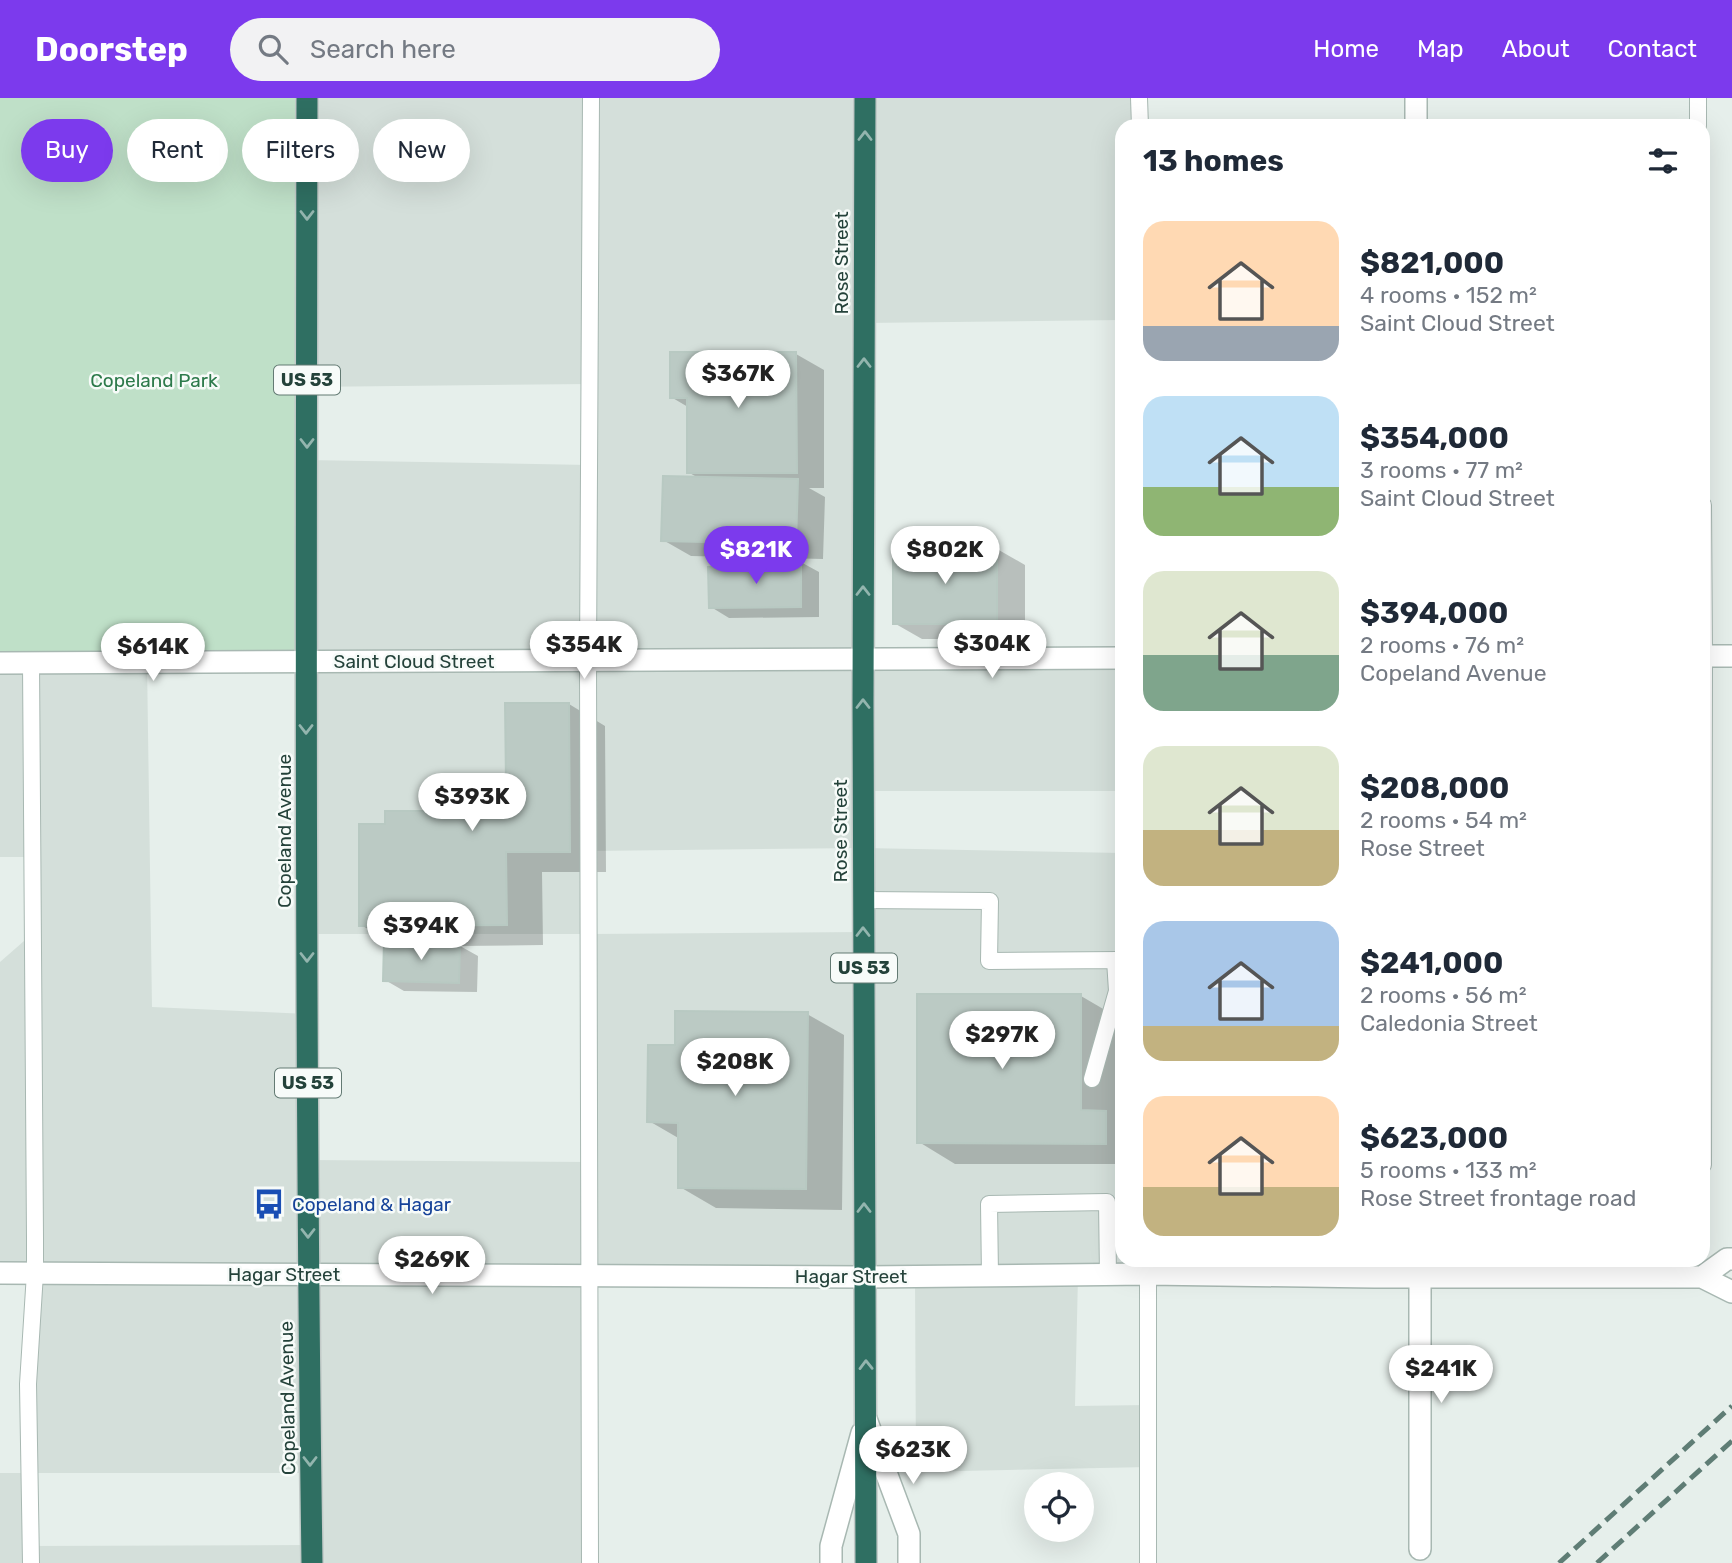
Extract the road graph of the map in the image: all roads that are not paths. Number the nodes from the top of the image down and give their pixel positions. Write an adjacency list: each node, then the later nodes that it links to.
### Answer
1 (307, 98): 15 (highway, Copeland Avenue / US 53, one-way to 15)
2 (591, 98): 14 (lane)
3 (865, 98): 13 (highway, Rose Street / US 53, one-way to 3)
4 (1139, 98): 7 (lane)
5 (1416, 98): 8 (street)
6 (1698, 98): 9 (lane)
7 (1140, 119)
8 (1416, 119)
9 (1698, 119)
10 (1710, 656): 11 (street)
11 (1732, 656)
12 (1115, 658): 13 (street, Saint Cloud Street)
13 (863, 659): 14 (street, Saint Cloud Street); 18 (highway, Rose Street / US 53, one-way to 13)
14 (588, 660): 15 (street, Saint Cloud Street); 31 (lane)
15 (306, 661): 17 (street, Saint Cloud Street); 30 (highway, Copeland Avenue / US 53, one-way to 30)
16 (0, 663): 17 (street, Saint Cloud Street)
17 (31, 663): 29 (lane)
18 (863, 900): 19 (lane); 34 (highway, Rose Street / US 53, one-way to 18)
19 (1115, 960)
20 (1115, 998): 21 (lane)
21 (1093, 1079)
22 (1114, 1202): 32 (lane); 33 (lane)
23 (1732, 1259): 24 (street)
24 (1710, 1265)
25 (1148, 1267): 26 (street, Hagar Street); 33 (street, Hagar Street); 44 (lane)
26 (1420, 1268): 27 (street, Hagar Street); 37 (street)
27 (1702, 1268): 35 (street, Hagar Street)
28 (0, 1273): 29 (street, Hagar Street)
29 (35, 1273): 30 (street, Hagar Street); 38 (lane)
30 (309, 1274): 31 (street, Hagar Street); 39 (highway, Copeland Avenue / US 53, one-way to 39)
31 (589, 1275): 34 (street, Hagar Street); 40 (lane)
32 (990, 1275): 33 (street, Hagar Street); 34 (street, Hagar Street)
33 (1108, 1275)
34 (864, 1277): 36 (highway, Rose Street / US 53, one-way to 34)
35 (1732, 1292)
36 (866, 1418): 41 (street); 42 (highway, Rose Street / US 53); 43 (street)
37 (1420, 1549)
38 (31, 1563)
39 (312, 1563)
40 (590, 1563)
41 (831, 1563)
42 (866, 1563)
43 (909, 1563)
44 (1148, 1563)

